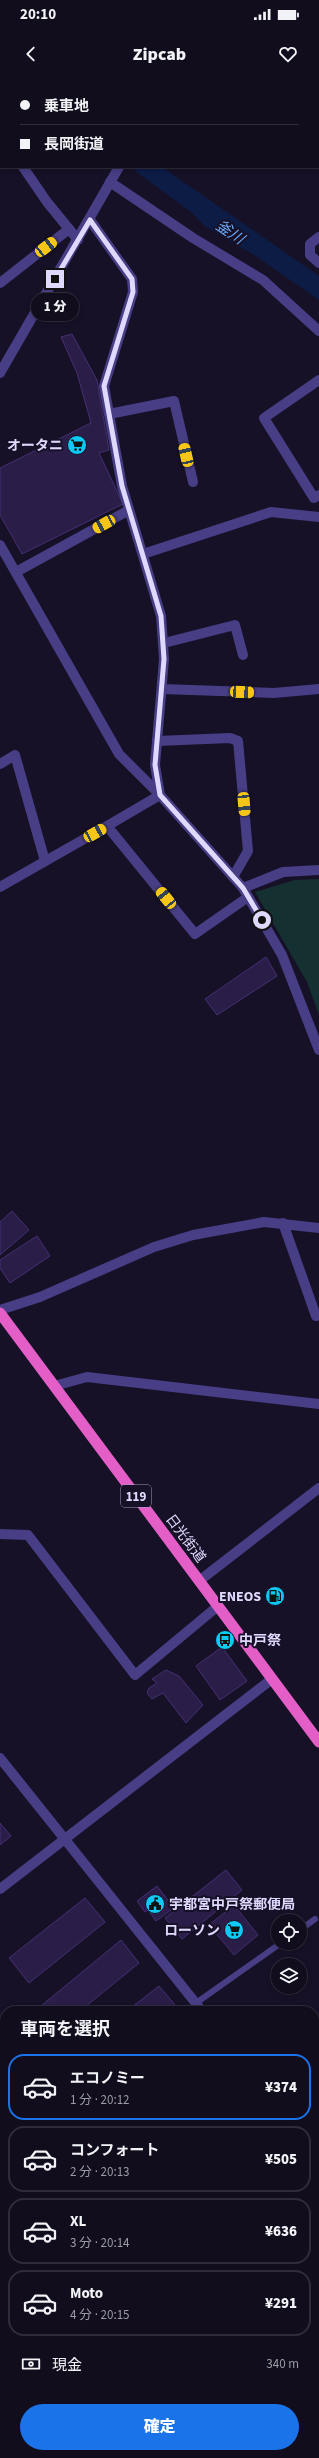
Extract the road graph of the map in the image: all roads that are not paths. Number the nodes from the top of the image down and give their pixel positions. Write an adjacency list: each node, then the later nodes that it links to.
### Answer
1 (24, 168): 5 (street)
2 (117, 170): 3 (street)
3 (110, 182): 4 (street); 10 (street)
4 (90, 220): 7 (street); 13 (street)
5 (69, 230): 7 (street); 9 (street)
6 (319, 237): 8 (street)
7 (78, 240): 11 (street)
8 (319, 263)
9 (0, 283)
10 (319, 331)
11 (0, 373)
12 (319, 380): 15 (street)
13 (109, 414): 14 (street); 16 (street)
14 (193, 482)
15 (319, 495)
16 (129, 510): 19 (street); 20 (street)
17 (319, 517): 19 (street)
18 (0, 545): 20 (street)
19 (143, 554): 21 (street)
20 (16, 572): 27 (street)
21 (164, 643): 22 (street); 23 (street)
22 (243, 654)
23 (162, 689): 24 (street); 25 (street)
24 (319, 689)
25 (157, 741): 27 (street); 31 (street)
26 (0, 764): 29 (street)
27 (160, 795): 28 (street); 31 (street)
28 (107, 826): 29 (street); 33 (street)
29 (45, 861): 32 (street)
30 (319, 870): 33 (street)
31 (233, 877): 33 (street)
32 (0, 887)
33 (246, 893): 34 (street)
34 (319, 1050)
35 (283, 1224): 36 (street); 37 (street); 38 (street)
36 (319, 1228)
37 (1, 1316): 39 (highway, 日光街道 / 119)
38 (316, 1316)
39 (54, 1386): 40 (street); 43 (highway, 日光街道 / 119)
40 (319, 1404)
41 (319, 1488): 43 (street)
42 (0, 1534): 44 (street)
43 (199, 1581): 44 (highway, 日光街道 / 119)
44 (218, 1606): 45 (highway, 日光街道 / 119)
45 (272, 1678): 46 (highway, 日光街道 / 119); 48 (street)
46 (319, 1742)
47 (0, 1758): 48 (street)
48 (65, 1838): 49 (street); 53 (street)
49 (0, 1889)
50 (315, 1919): 51 (lane)
51 (307, 1925)
52 (272, 1950): 54 (lane)
53 (198, 2006)
54 (200, 2006)

